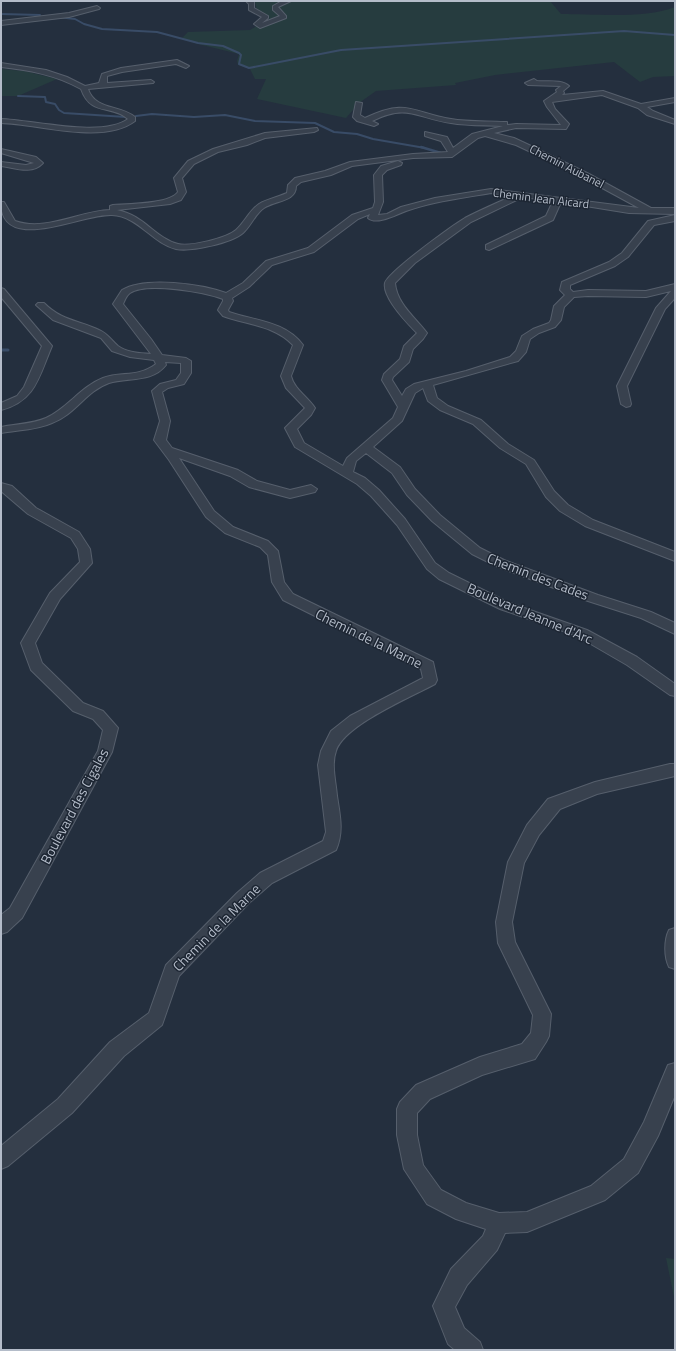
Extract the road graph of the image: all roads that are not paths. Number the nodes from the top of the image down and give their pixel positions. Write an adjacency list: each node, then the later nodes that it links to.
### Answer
1 (249, 1): 2 (street)
2 (288, 1)
3 (97, 8): 4 (street)
4 (1, 23)
5 (1, 65): 10 (street)
6 (186, 66): 9 (street)
7 (534, 81): 11 (street)
8 (151, 82): 9 (street)
9 (101, 85): 10 (street)
10 (84, 88): 15 (street)
11 (552, 98): 14 (street); 19 (street)
12 (675, 100): 14 (street)
13 (358, 103): 16 (street)
14 (641, 106): 17 (street)
15 (1, 120)
16 (365, 121): 18 (street); 19 (street)
17 (675, 122)
18 (374, 125)
19 (516, 126): 22 (street)
20 (314, 130): 32 (street)
21 (428, 134): 24 (street)
22 (480, 134): 24 (street); 31 (street, Chemin Aubanel)
23 (1, 151): 26 (street)
24 (452, 153): 25 (street)
25 (413, 156): 30 (street); 32 (street)
26 (1, 164)
27 (523, 194): 28 (street, Chemin Jean Aicard); 30 (street, Chemin Jean Aicard); 45 (street)
28 (558, 199): 31 (street, Chemin Jean Aicard); 35 (street)
29 (1, 204): 32 (street)
30 (377, 209): 40 (street)
31 (650, 210): 33 (street, Chemin Jean Aicard)
32 (102, 212)
33 (675, 212)
34 (675, 218): 39 (street)
35 (489, 247)
36 (675, 287): 39 (street)
37 (1, 291): 46 (street)
38 (675, 292): 44 (street)
39 (571, 295): 43 (street)
40 (227, 297): 42 (street); 50 (street, Boulevard Jeanne d'Arc)
41 (41, 305): 42 (street)
42 (158, 358): 47 (street); 49 (street, Chemin de la Marne)
43 (427, 383): 45 (street); 53 (street)
44 (626, 404)
45 (404, 406): 48 (street)
46 (1, 407)
47 (1, 430)
48 (366, 447): 50 (street); 54 (street, Chemin des Cades)
49 (167, 450): 52 (street); 61 (street, Chemin de la Marne)
50 (347, 473): 55 (street, Boulevard Jeanne d'Arc)
51 (1, 487): 57 (street, Boulevard des Cigales)
52 (311, 489)
53 (675, 557)
54 (675, 629)
55 (675, 691)
56 (675, 770): 62 (street)
57 (1, 926)
58 (675, 936): 59 (street)
59 (675, 961)
60 (675, 1072): 62 (street)
61 (1, 1159)
62 (499, 1223): 63 (street)
63 (472, 1350)

